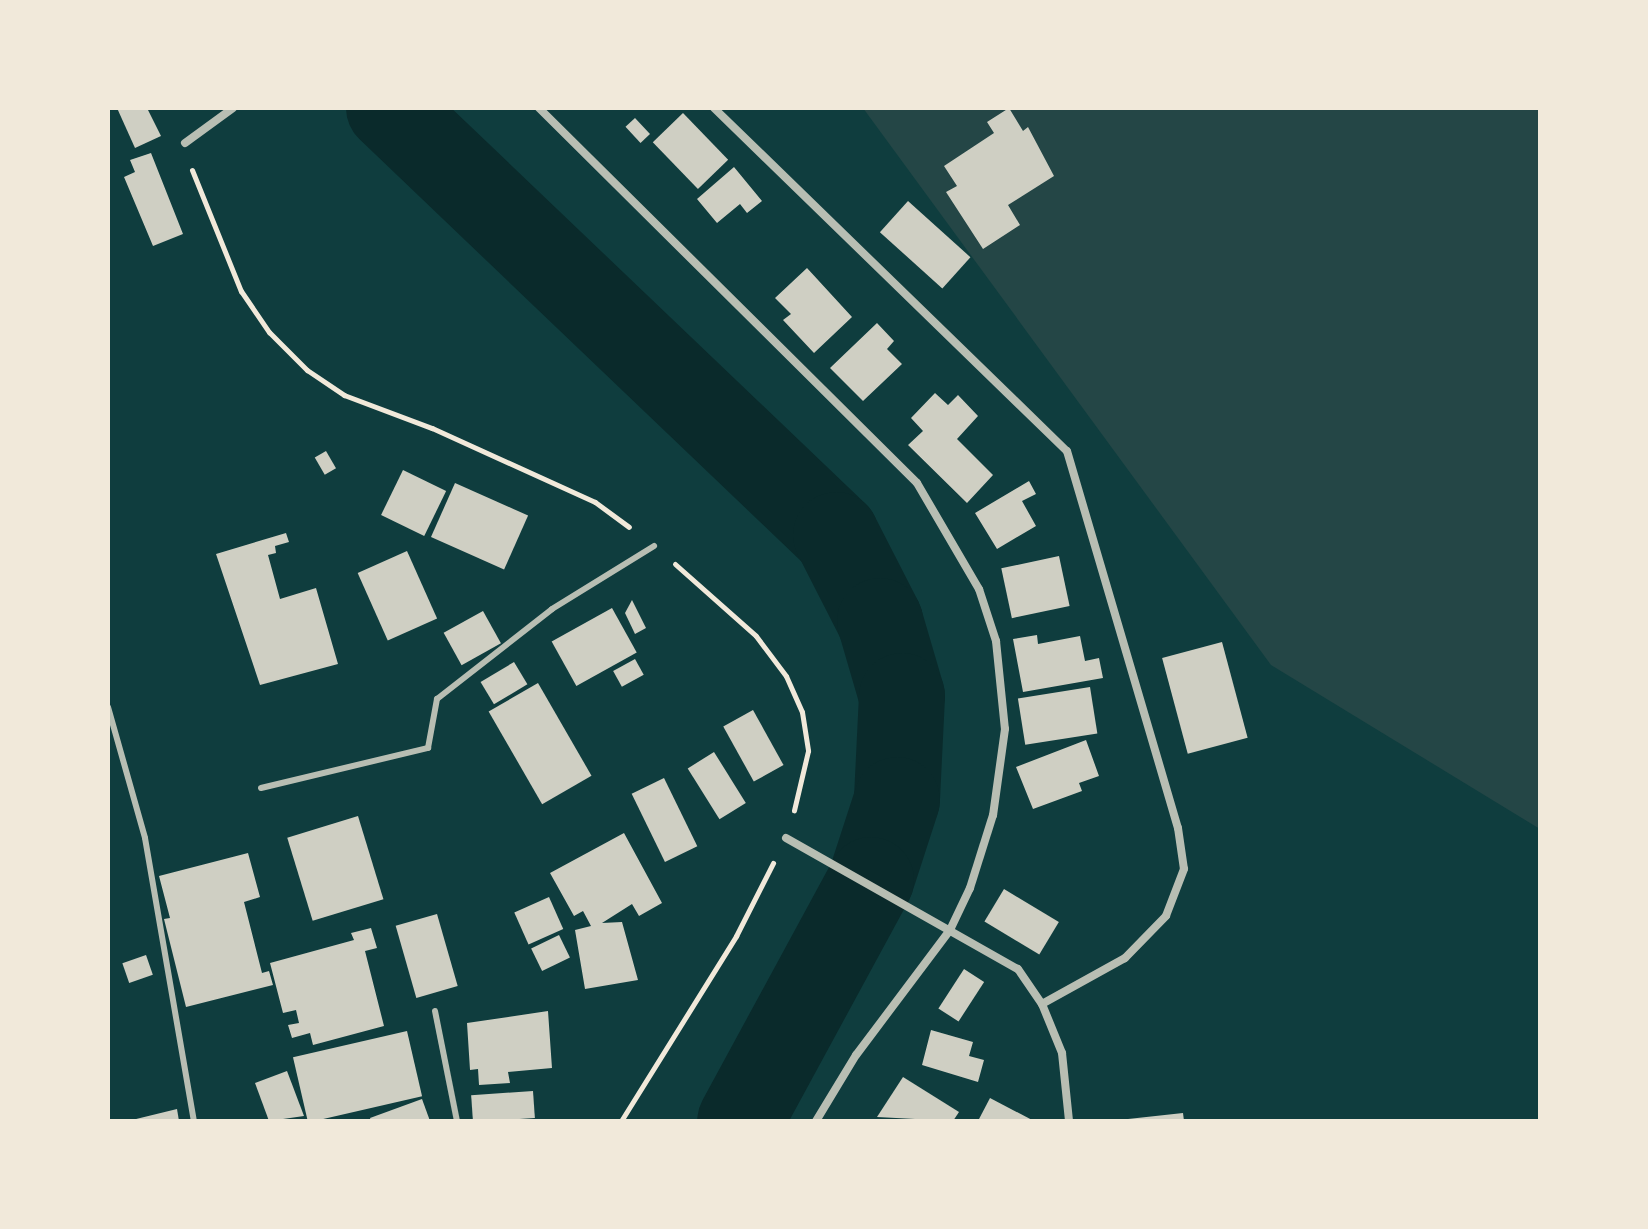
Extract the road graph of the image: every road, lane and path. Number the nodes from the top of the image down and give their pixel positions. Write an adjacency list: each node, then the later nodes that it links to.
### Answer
1 (233, 108): 4 (street)
2 (539, 108): 9 (street)
3 (714, 108): 10 (street)
4 (185, 143)
5 (654, 546): 7 (lane)
6 (108, 707): 12 (lane)
7 (261, 788)
8 (786, 838): 9 (street)
9 (950, 930): 10 (street); 14 (street)
10 (1042, 1004): 15 (street)
11 (435, 1011): 13 (lane)
12 (194, 1121)
13 (457, 1121)
14 (816, 1121)
15 (1069, 1121)

